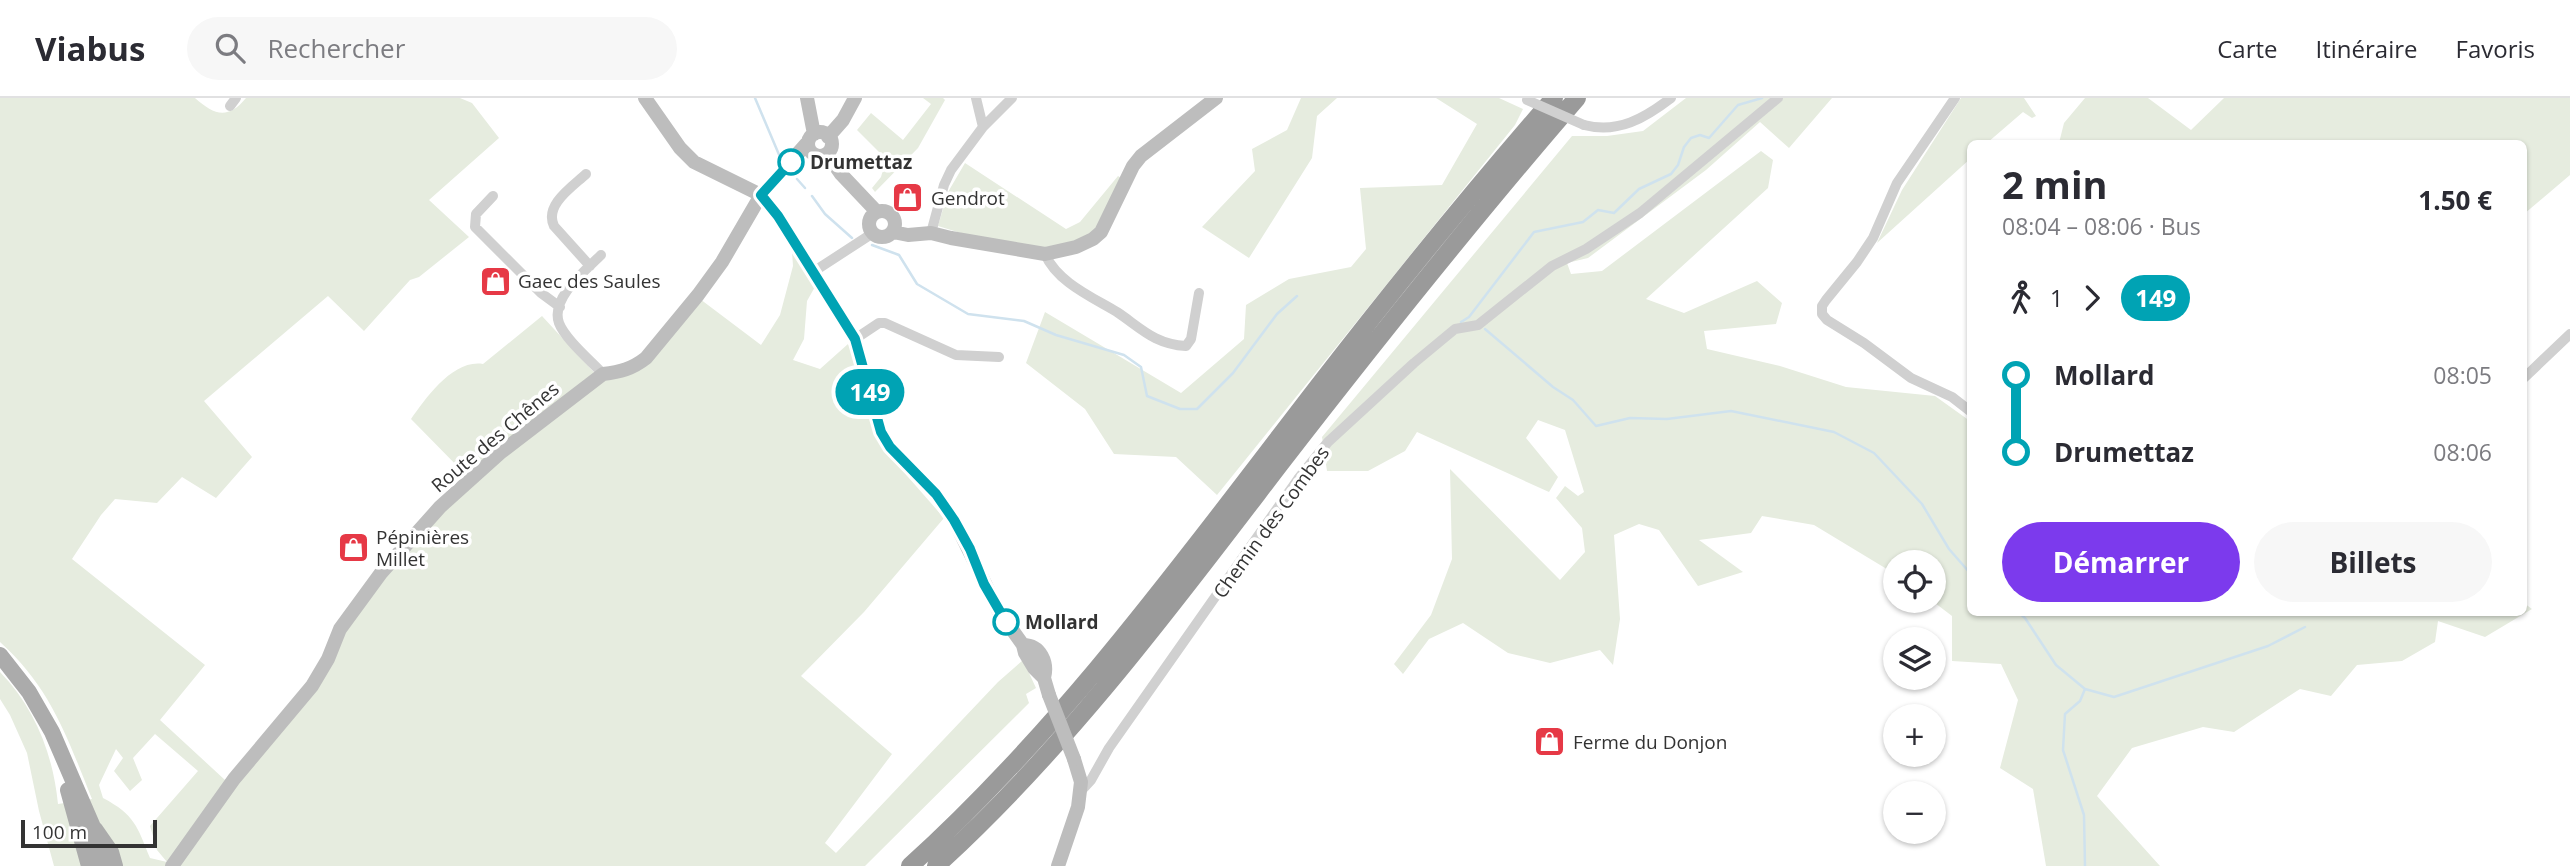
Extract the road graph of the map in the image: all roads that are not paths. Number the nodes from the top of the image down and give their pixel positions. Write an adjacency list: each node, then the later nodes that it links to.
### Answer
1 (645, 98): 17 (street)
2 (807, 98): 14 (street)
3 (855, 98): 14 (street, Route des Chênes)
4 (976, 98): 13 (street)
5 (1012, 98): 13 (street)
6 (1216, 98): 22 (street)
7 (1554, 98): 43 (highway)
8 (1577, 98): 44 (highway)
9 (1671, 98): 12 (street, bridge)
10 (1778, 98): 36 (street, Chemin des Combes)
11 (1955, 98): 33 (street)
12 (1524, 99)
13 (983, 127): 21 (street)
14 (821, 142): 17 (street, Route des Chênes); 18 (street)
15 (586, 174): 24 (street)
16 (494, 195): 27 (street)
17 (761, 195): 25 (street); 31 (street, Route des Chênes)
18 (872, 210): 19 (street); 20 (street)
19 (894, 229): 20 (street); 21 (street)
20 (873, 233): 25 (street)
21 (925, 233): 22 (street)
22 (1045, 254): 26 (street)
23 (601, 255): 24 (street)
24 (590, 265): 27 (street)
25 (813, 272): 29 (street)
26 (1199, 293)
27 (560, 307): 31 (street)
28 (2570, 334): 32 (street)
29 (855, 339): 30 (street); 36 (street, bridge)
30 (999, 357)
31 (603, 374): 42 (street, Route des Chênes)
32 (2527, 374)
33 (1967, 409)
34 (0, 655): 35 (main road)
35 (57, 743): 37 (main road); 38 (main road)
36 (1079, 793): 45 (street)
37 (93, 827): 39 (main road); 40 (main road); 41 (main road)
38 (87, 866)
39 (99, 866)
40 (108, 866)
41 (115, 866)
42 (172, 866)
43 (910, 866)
44 (936, 866)
45 (1058, 866)

